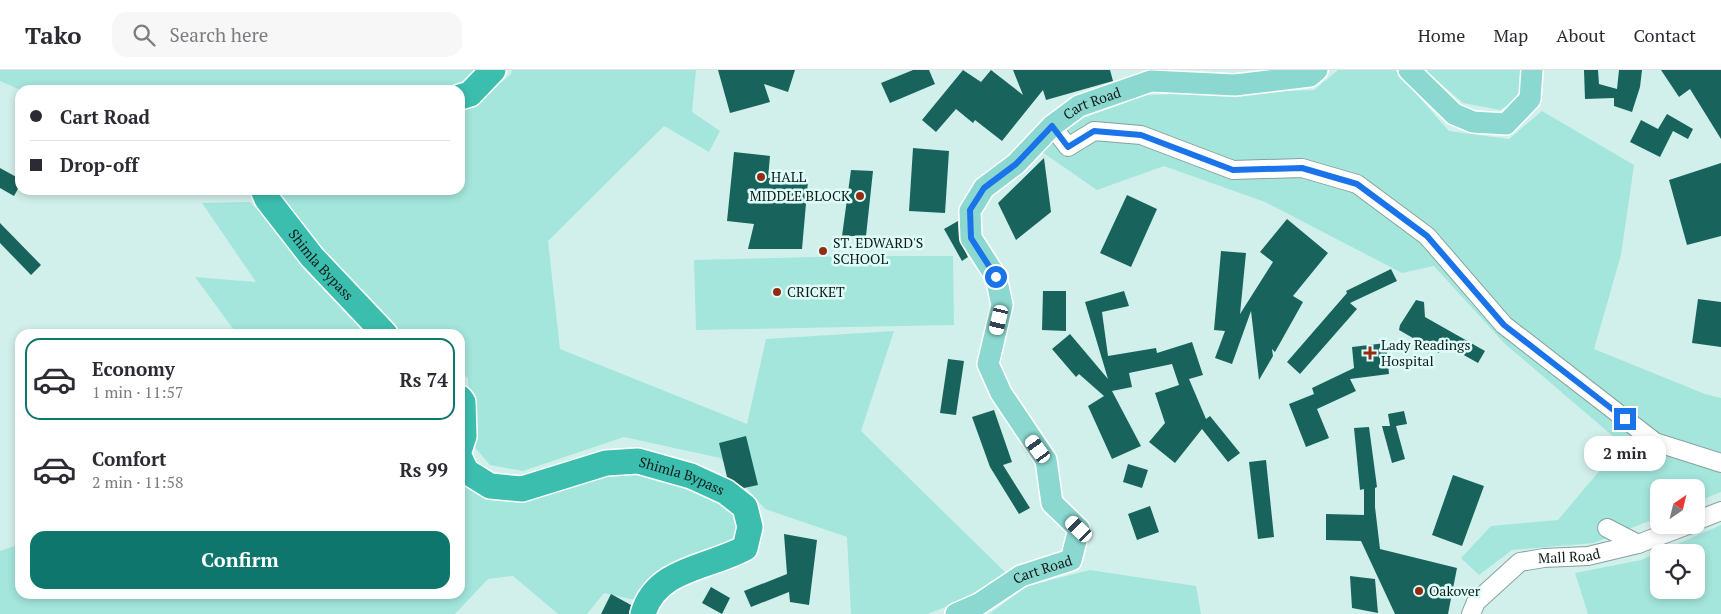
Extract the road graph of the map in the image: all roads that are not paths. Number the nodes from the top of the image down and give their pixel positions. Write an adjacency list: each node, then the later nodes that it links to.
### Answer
1 (493, 70): 5 (highway)
2 (1317, 70): 6 (main road, Cart Road)
3 (1409, 70): 4 (main road)
4 (1532, 70)
5 (465, 96)
6 (1052, 126): 9 (street); 17 (main road, Cart Road)
7 (265, 195): 8 (highway, Shimla Bypass)
8 (380, 329)
9 (1721, 463)
10 (465, 469): 16 (highway, Shimla Bypass)
11 (1721, 511): 12 (street)
12 (1705, 517)
13 (1607, 528): 15 (street)
14 (1664, 534): 15 (street, Mall Road)
15 (1638, 544): 18 (street, Mall Road)
16 (643, 614)
17 (956, 614)
18 (1471, 614)

